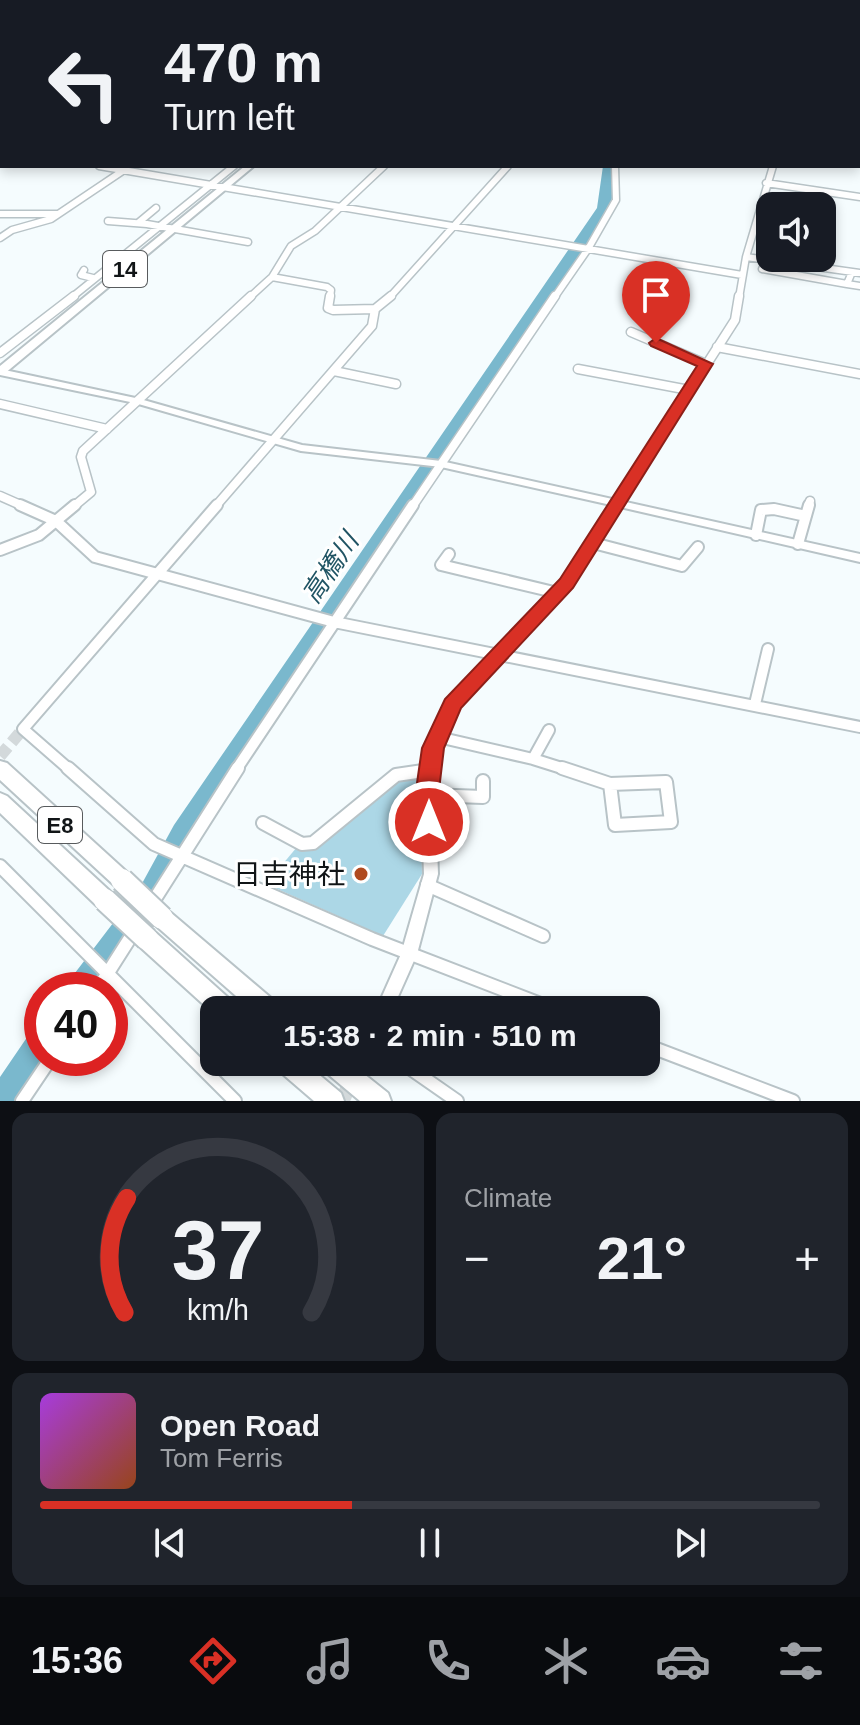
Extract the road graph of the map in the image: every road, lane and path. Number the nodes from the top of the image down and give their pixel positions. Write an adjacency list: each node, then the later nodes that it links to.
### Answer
1 (112, 168): 8 (street)
2 (232, 168): 10 (street)
3 (247, 168): 11 (main road, 14)
4 (382, 168): 13 (street)
5 (506, 168): 20 (street)
6 (615, 168): 24 (street)
7 (772, 168): 9 (street)
8 (124, 170): 10 (street); 16 (street)
9 (766, 183): 12 (street); 25 (street)
10 (211, 185): 11 (street); 19 (street)
11 (223, 187): 13 (street); 21 (main road, 14)
12 (860, 197)
13 (340, 207): 20 (street); 33 (street)
14 (156, 208): 18 (street)
15 (0, 214): 16 (street)
16 (58, 214): 22 (street)
17 (108, 221): 18 (street)
18 (138, 223): 19 (street)
19 (159, 226): 21 (street); 34 (street)
20 (457, 227): 24 (street); 37 (street)
21 (173, 229): 23 (street); 44 (main road, 14)
22 (0, 238)
23 (248, 242)
24 (588, 249): 32 (street); 52 (street)
25 (746, 257): 26 (street); 32 (street)
26 (756, 258)
27 (84, 270): 34 (street)
28 (836, 270): 31 (street)
29 (776, 272): 30 (street)
30 (781, 273): 35 (street)
31 (856, 273): 35 (street)
32 (742, 275): 39 (street)
33 (272, 277): 37 (street); 48 (street)
34 (93, 278): 40 (street)
35 (847, 284): 36 (street)
36 (860, 286)
37 (375, 309): 43 (street)
38 (631, 332): 41 (street)
39 (717, 347): 41 (street); 45 (street)
40 (0, 353)
41 (706, 364): 47 (street)
42 (578, 369): 47 (street)
43 (334, 371): 46 (street); 51 (street)
44 (0, 372): 48 (street)
45 (860, 374)
46 (396, 384)
47 (689, 390): 55 (street)
48 (137, 401): 50 (street); 51 (street)
49 (0, 404): 50 (street)
50 (107, 429): 57 (street)
51 (274, 441): 52 (street); 65 (street)
52 (441, 464): 55 (street); 67 (street)
53 (0, 496): 57 (street)
54 (810, 501): 56 (street)
55 (618, 503): 58 (street); 59 (street)
56 (806, 516): 58 (street); 60 (street)
57 (56, 521): 62 (street); 65 (street)
58 (756, 535): 60 (street)
59 (593, 543): 61 (street); 66 (street)
60 (798, 544): 64 (street)
61 (698, 547)
62 (0, 550)
63 (449, 554): 66 (street)
64 (860, 558)
65 (158, 574): 67 (street); 82 (street)
66 (558, 593): 69 (street)
67 (334, 622): 69 (street); 82 (street)
68 (768, 649): 70 (street)
69 (502, 656): 70 (street); 73 (street)
70 (755, 704): 71 (street)
71 (860, 727)
72 (549, 730): 74 (street)
73 (438, 737): 74 (street); 76 (street)
74 (533, 759): 78 (street)
75 (0, 768): 91 (highway, E8, bridge)
76 (430, 770): 79 (street); 81 (street)
77 (483, 781): 79 (street)
78 (610, 784): 78 (street)
79 (428, 795): 84 (street)
80 (0, 801): 90 (highway, E8, bridge)
81 (263, 823)
82 (180, 857): 86 (street); 88 (street)
83 (0, 866): 87 (street)
84 (427, 885): 85 (street); 86 (street)
85 (543, 936)
86 (409, 954): 92 (street); 93 (street)
87 (108, 972)
88 (110, 972)
89 (128, 992): 101 (street)
90 (210, 996)
91 (253, 996)
92 (390, 996)
93 (519, 996)
94 (660, 1050): 106 (street)
95 (39, 1076): 100 (street)
96 (300, 1076): 102 (highway)
97 (302, 1076): 103 (highway)
98 (348, 1076): 104 (highway)
99 (421, 1076): 105 (street)
100 (22, 1101)
101 (235, 1101)
102 (326, 1101)
103 (332, 1101)
104 (379, 1101)
105 (457, 1101)
106 (793, 1101)

